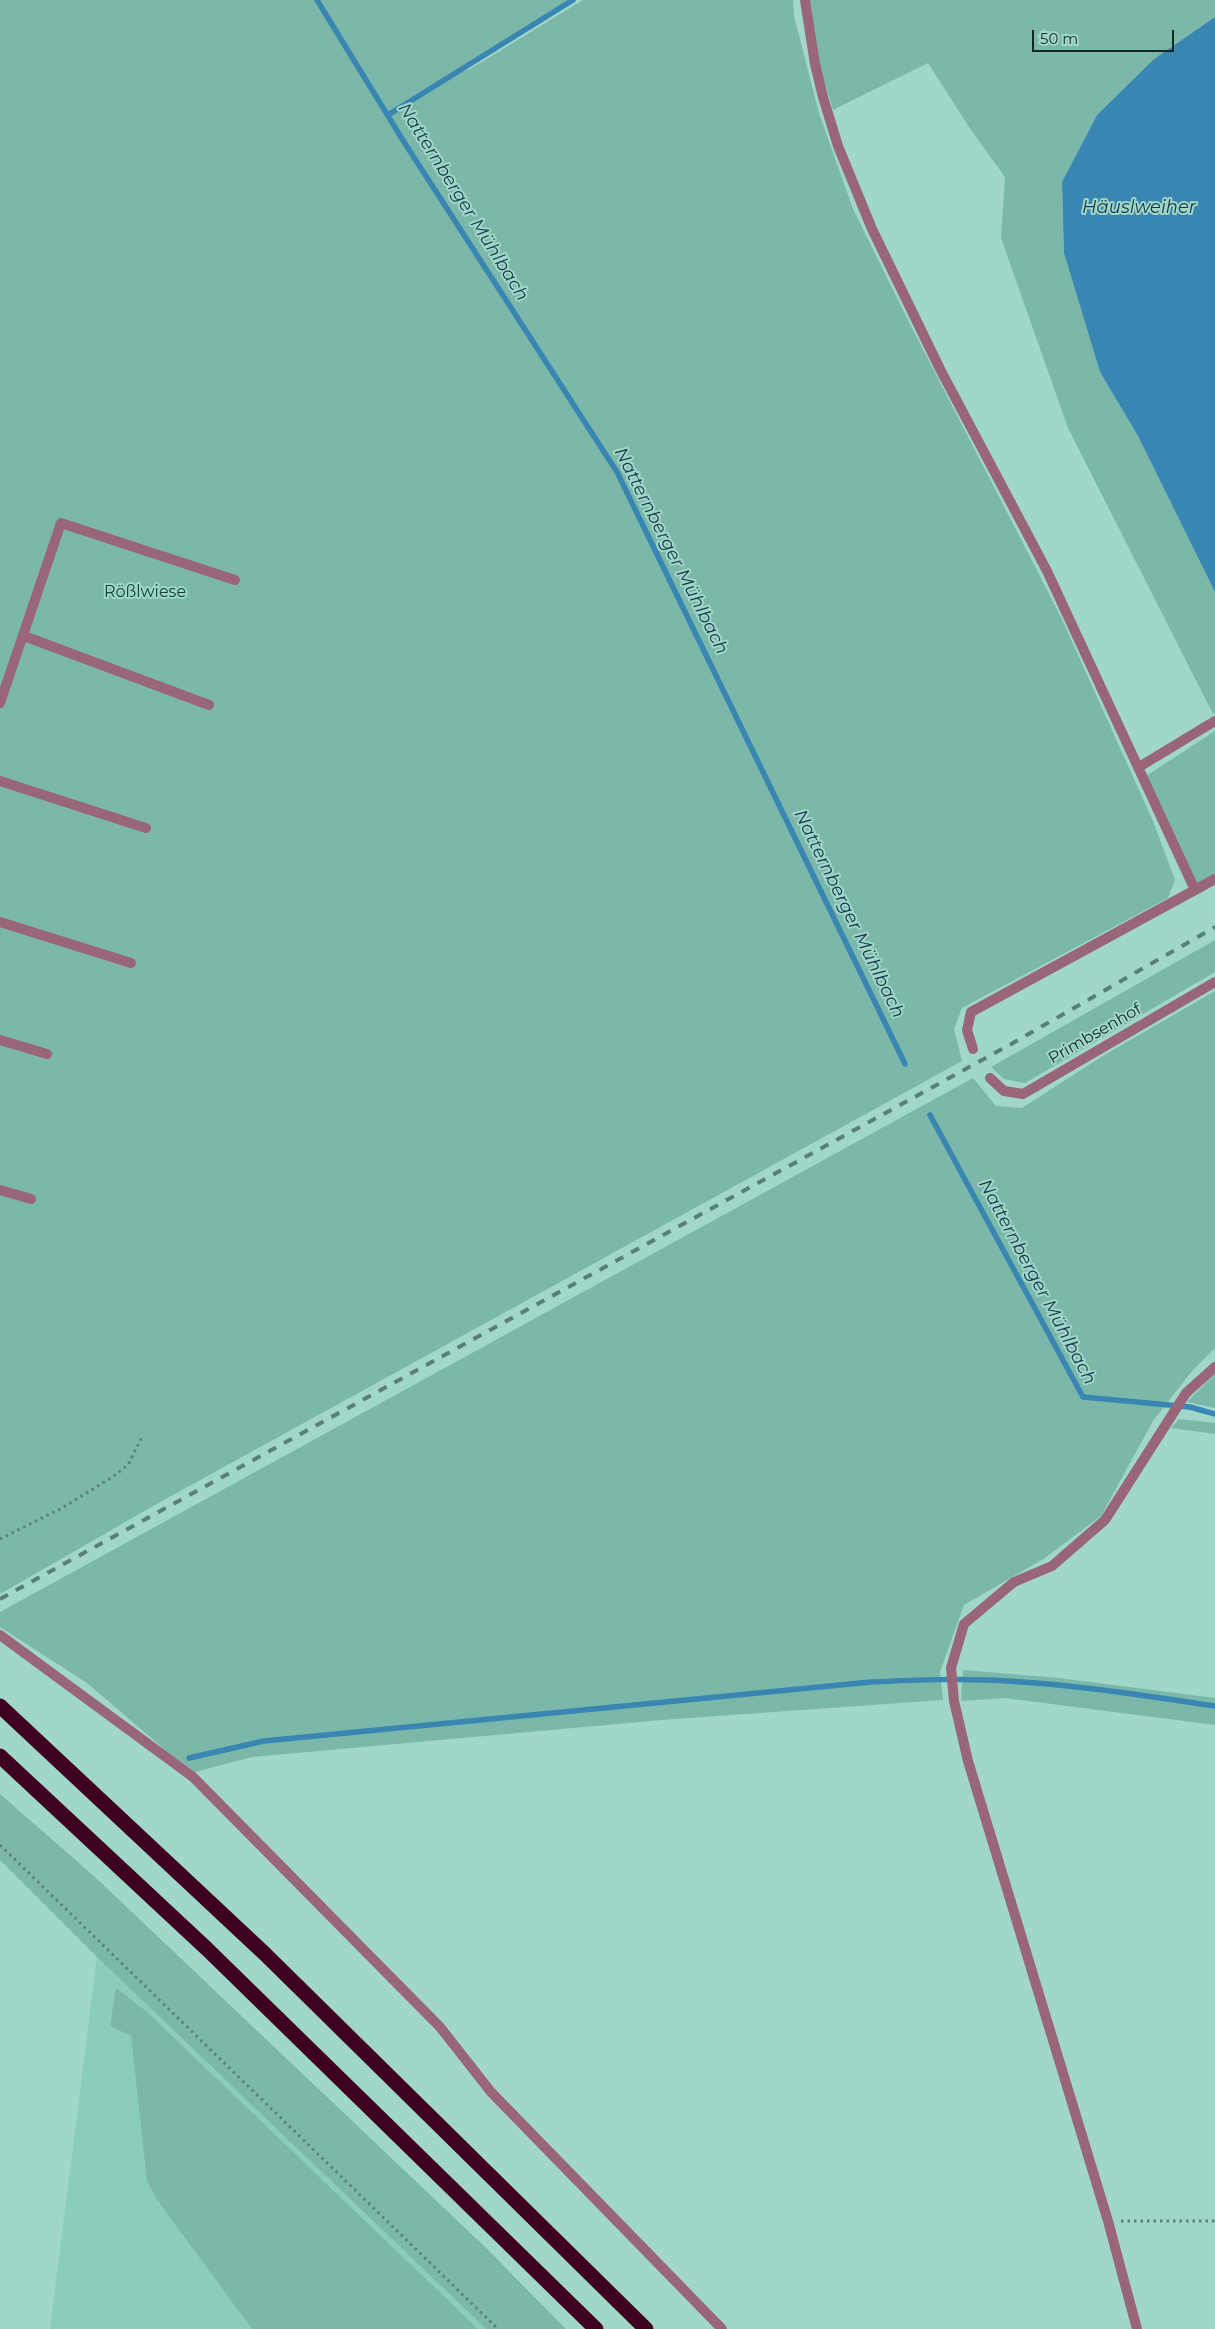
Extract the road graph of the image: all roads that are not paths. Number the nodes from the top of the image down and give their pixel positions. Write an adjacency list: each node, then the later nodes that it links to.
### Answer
1 (805, 0): 7 (lane)
2 (234, 580): 3 (lane)
3 (24, 636): 4 (lane); 5 (lane)
4 (0, 703)
5 (209, 704)
6 (1215, 721): 7 (lane)
7 (1139, 767): 11 (lane)
8 (0, 781): 9 (lane)
9 (146, 828)
10 (1215, 879): 11 (lane)
11 (1195, 890): 16 (lane)
12 (0, 922): 13 (lane)
13 (131, 963)
14 (1215, 982): 18 (lane, Primbsenhof)
15 (0, 1040): 17 (lane)
16 (973, 1048)
17 (47, 1054)
18 (990, 1078)
19 (0, 1190): 20 (lane)
20 (31, 1200)
21 (1215, 1367): 28 (lane)
22 (0, 1634): 27 (lane)
23 (0, 1706): 26 (highway)
24 (0, 1756): 25 (highway)
25 (596, 2329)
26 (646, 2329)
27 (722, 2329)
28 (1137, 2329)

